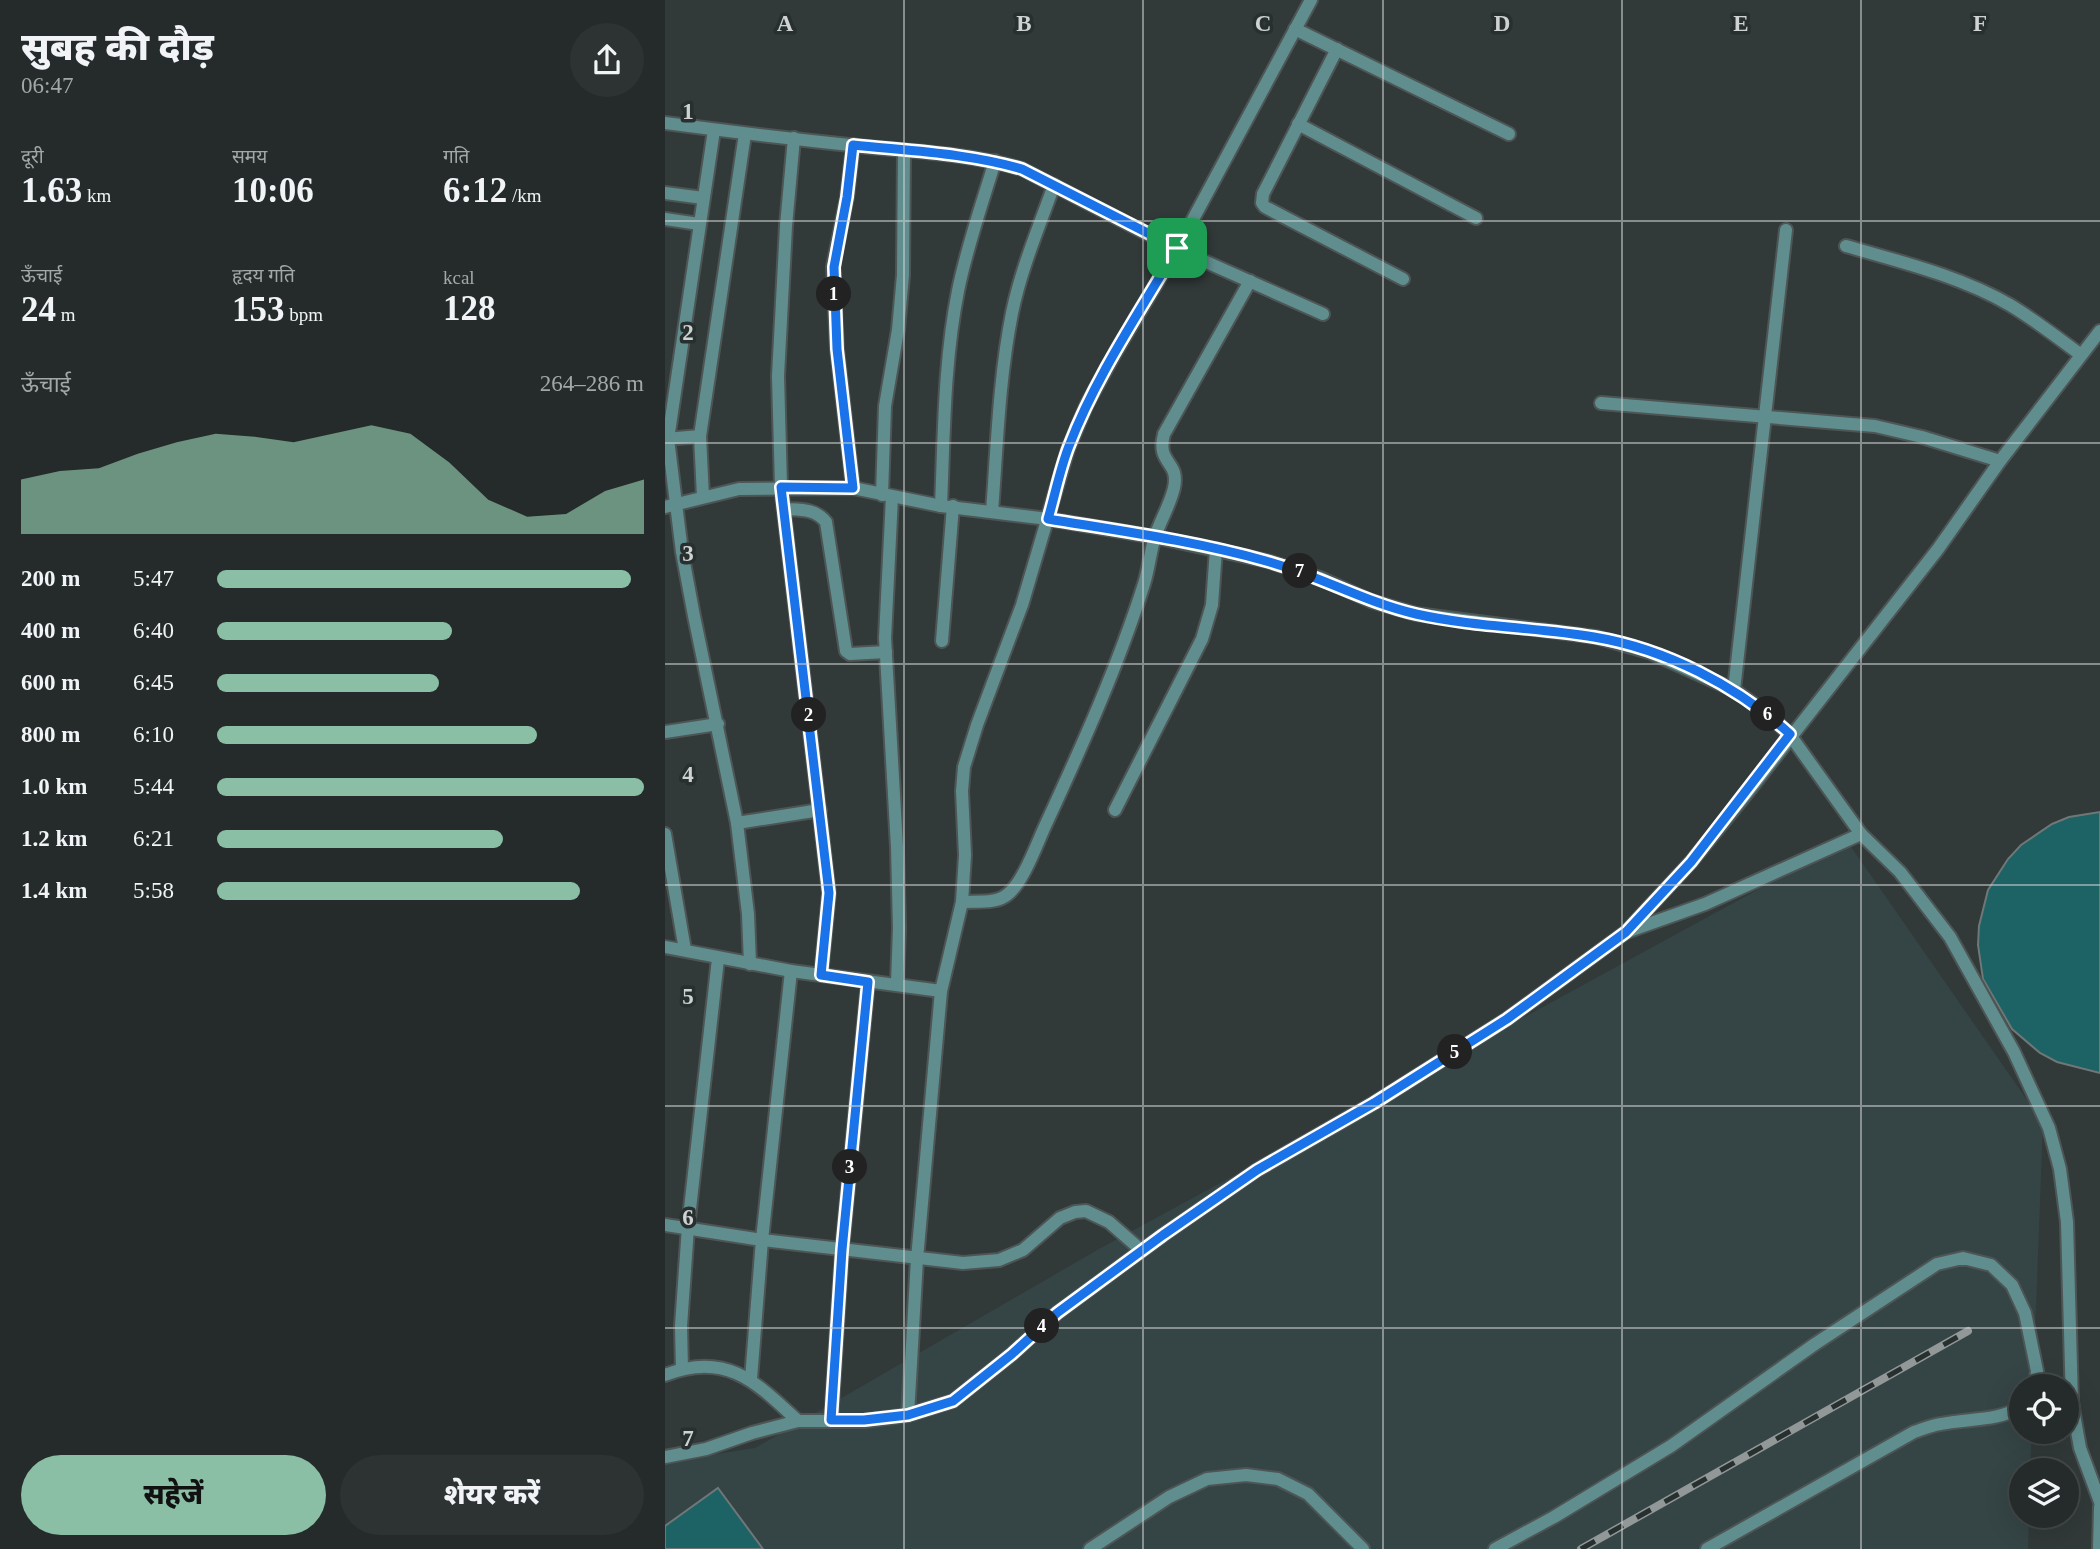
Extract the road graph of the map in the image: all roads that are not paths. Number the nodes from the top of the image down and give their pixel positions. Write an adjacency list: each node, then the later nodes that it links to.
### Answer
1 (1311, 0): 2 (street)
2 (1295, 29): 3 (street); 21 (street)
3 (1337, 49): 5 (street); 8 (street)
4 (665, 123): 6 (street)
5 (1298, 124): 16 (street); 22 (street)
6 (714, 130): 7 (street); 15 (street)
7 (745, 134): 9 (street); 31 (street)
8 (1509, 134)
9 (794, 138): 10 (street); 34 (street)
10 (853, 145): 11 (street); 35 (street)
11 (904, 150): 12 (street); 36 (street)
12 (995, 161): 13 (street); 39 (street)
13 (1054, 185): 21 (street); 41 (street)
14 (665, 192): 15 (street)
15 (703, 198): 18 (street)
16 (1476, 218)
17 (665, 219): 18 (street)
18 (699, 224): 28 (street)
19 (1786, 230): 30 (street)
20 (1846, 246): 26 (street)
21 (1177, 248): 23 (street); 42 (street)
22 (1403, 279)
23 (1250, 281): 24 (street); 43 (street)
24 (1323, 314)
25 (2100, 331): 26 (street)
26 (2081, 355): 33 (street)
27 (665, 365): 28 (street)
28 (679, 367): 32 (street)
29 (1601, 404): 30 (street)
30 (1765, 419): 33 (street); 47 (street)
31 (700, 436): 32 (street); 37 (street)
32 (667, 439): 38 (street)
33 (2000, 461): 50 (street)
34 (781, 487): 35 (street); 37 (street); 40 (street)
35 (853, 488): 36 (street)
36 (887, 496): 39 (street); 46 (street)
37 (703, 497): 38 (street)
38 (670, 505): 48 (street)
39 (947, 506): 41 (street); 45 (street)
40 (783, 509): 46 (street); 51 (street)
41 (992, 512): 42 (street)
42 (1048, 519): 43 (street); 56 (street)
43 (1155, 537): 44 (street); 56 (street)
44 (1216, 548): 47 (street); 52 (street)
45 (942, 640)
46 (886, 652): 65 (street)
47 (1734, 690): 50 (street)
48 (718, 724): 49 (street); 53 (street)
49 (665, 732)
50 (1790, 734): 55 (street); 57 (street)
51 (820, 810): 53 (street); 63 (street)
52 (1115, 810)
53 (737, 823): 61 (street)
54 (665, 834): 59 (street)
55 (1861, 834): 57 (street); 82 (street)
56 (962, 902): 66 (street)
57 (1626, 932): 71 (street)
58 (665, 947): 59 (street)
59 (685, 950): 60 (street)
60 (718, 959): 61 (street); 68 (street)
61 (750, 964): 62 (street)
62 (791, 971): 63 (street); 69 (street)
63 (821, 975): 64 (street)
64 (868, 982): 65 (street); 70 (street)
65 (897, 984): 66 (street)
66 (941, 991): 72 (street)
67 (665, 1225): 68 (street)
68 (688, 1227): 69 (street); 73 (street)
69 (762, 1240): 70 (street); 76 (street)
70 (842, 1250): 72 (street); 79 (street)
71 (1141, 1250): 72 (street); 78 (street)
72 (917, 1259): 78 (street)
73 (682, 1369): 75 (street); 76 (street)
74 (2037, 1374): 85 (street)
75 (665, 1376)
76 (751, 1379): 80 (street)
77 (2009, 1413): 86 (street)
78 (908, 1415): 79 (street)
79 (831, 1420): 80 (street)
80 (798, 1421): 81 (street)
81 (665, 1457)
82 (2100, 1504): 87 (street)
83 (1090, 1549): 84 (street)
84 (1363, 1549)
85 (1495, 1549)
86 (1707, 1549)
87 (2099, 1549)

